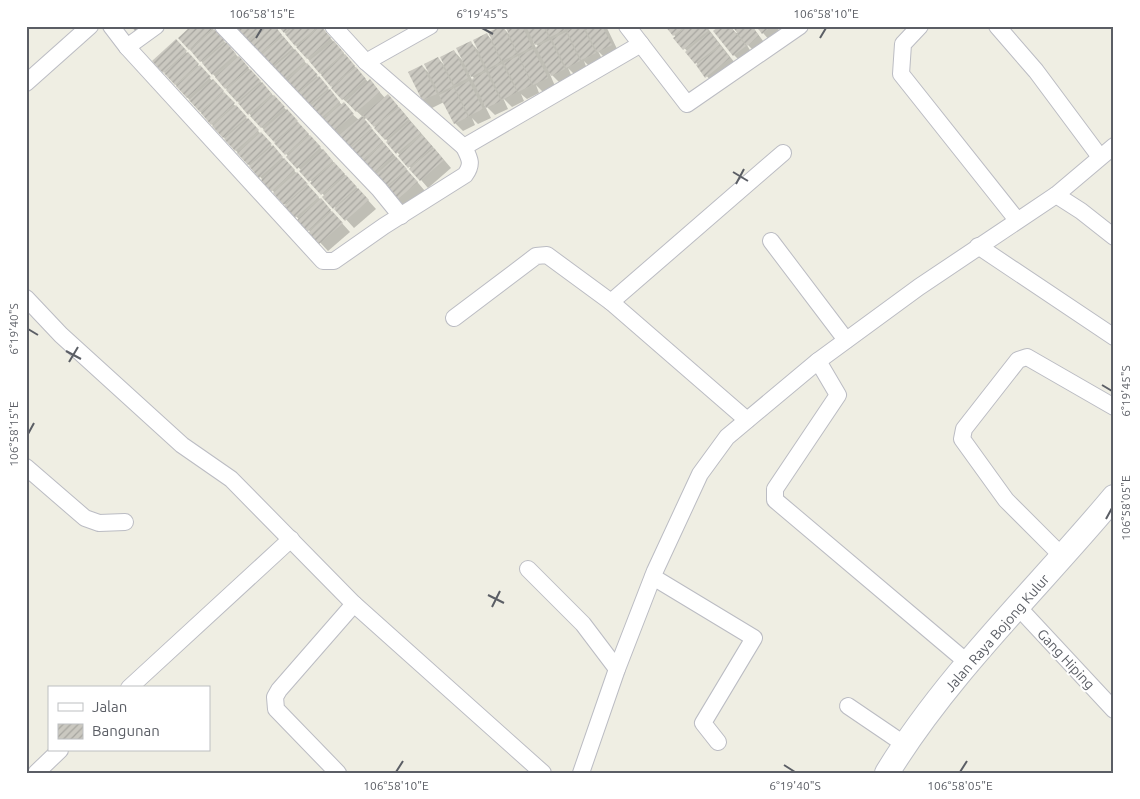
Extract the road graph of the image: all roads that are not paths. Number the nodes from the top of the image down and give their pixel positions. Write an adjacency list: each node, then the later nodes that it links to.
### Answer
1 (90, 26): 14 (street)
2 (111, 26): 12 (street)
3 (156, 26): 12 (street)
4 (223, 26): 20 (street)
5 (333, 26): 13 (street)
6 (430, 26): 13 (street)
7 (627, 26): 11 (street)
8 (800, 26): 11 (street)
9 (920, 26): 21 (street)
10 (997, 26): 18 (street)
11 (641, 44): 16 (street)
12 (128, 47): 20 (street)
13 (366, 62): 16 (street)
14 (26, 83)
15 (1114, 146): 18 (street)
16 (464, 147): 20 (street)
17 (783, 153): 26 (street)
18 (1100, 157): 19 (street)
19 (1056, 195): 21 (street); 22 (street)
20 (401, 216)
21 (1017, 220): 24 (street)
22 (1114, 237)
23 (771, 241): 29 (street)
24 (978, 246): 28 (street); 29 (street)
25 (26, 298): 36 (street)
26 (611, 302): 27 (street); 32 (street)
27 (454, 318)
28 (1114, 337)
29 (846, 340): 30 (street)
30 (818, 361): 32 (street); 42 (street)
31 (1114, 407): 37 (street)
32 (747, 420): 39 (street)
33 (26, 467): 35 (street)
34 (1114, 497): 37 (main road, Jalan Raya Bojong Kulur)
35 (125, 522)
36 (291, 539): 40 (street); 44 (street)
37 (1064, 557): 41 (main road, Jalan Raya Bojong Kulur)
38 (528, 570): 43 (street)
39 (653, 577): 43 (street); 47 (street)
40 (354, 604): 51 (street); 52 (street)
41 (1018, 608): 42 (main road, Jalan Raya Bojong Kulur); 46 (street, Gang Hiping)
42 (968, 664): 48 (main road, Jalan Raya Bojong Kulur)
43 (617, 668): 53 (street)
44 (131, 686)
45 (848, 706): 48 (street)
46 (1114, 710)
47 (718, 742)
48 (904, 744): 54 (main road, Jalan Raya Bojong Kulur)
49 (58, 752): 50 (street)
50 (36, 773)
51 (338, 773)
52 (543, 773)
53 (581, 773)
54 (887, 773)

